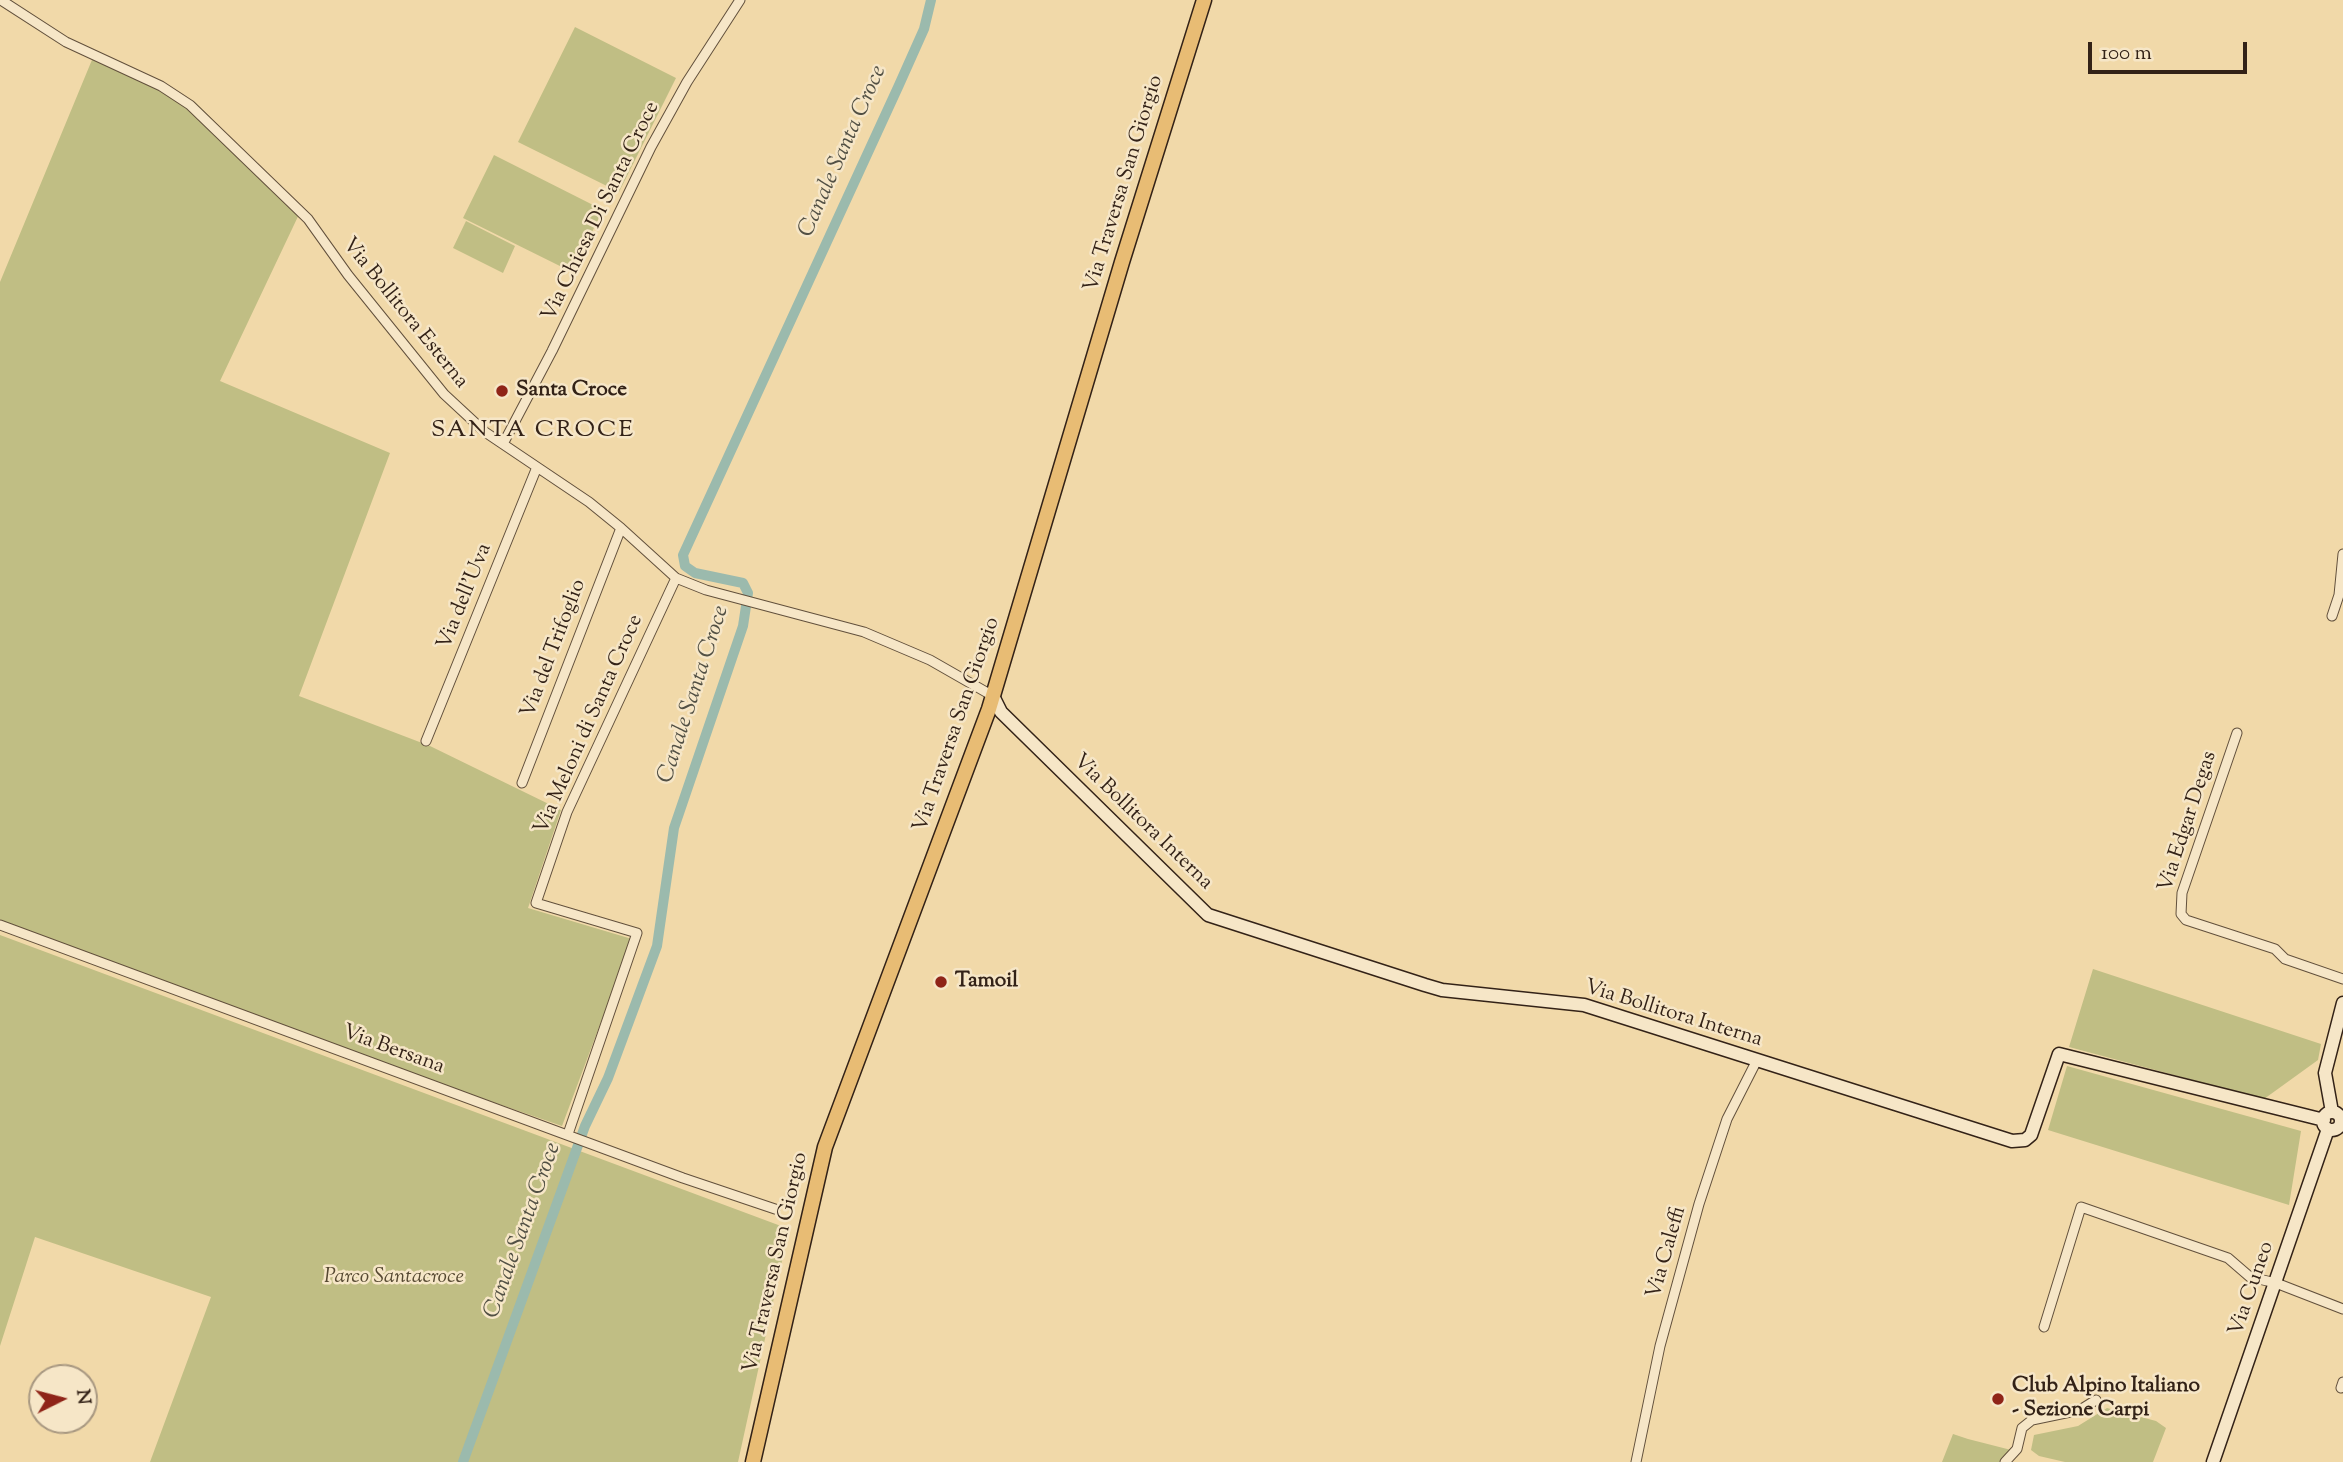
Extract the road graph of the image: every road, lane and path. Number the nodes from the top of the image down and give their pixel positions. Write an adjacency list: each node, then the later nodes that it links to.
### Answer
1 (1, 0): 4 (street, Via Bollitora Esterna)
2 (740, 0): 4 (street, Via Chiesa Di Santa Croce)
3 (1199, 2): 10 (main road, Via Traversa San Giorgio)
4 (503, 444): 5 (street, Via Bollitora Esterna)
5 (537, 467): 6 (street, Via Bollitora Esterna); 12 (street, Via dell'Uva)
6 (621, 528): 8 (street, Via Bollitora Esterna); 13 (street, Via del Trifoglio)
7 (2343, 554): 9 (street)
8 (676, 578): 10 (street, Via Bollitora Esterna); 19 (street, Via Meloni di Santa Croce)
9 (2332, 615)
10 (993, 696): 17 (street, Via Bollitora Interna); 25 (main road, Via Traversa San Giorgio)
11 (2237, 733): 15 (street, Via Edgar Degas)
12 (426, 741)
13 (522, 783)
14 (0, 925): 19 (street, Via Bersana)
15 (2343, 979)
16 (2343, 1003): 18 (street)
17 (1756, 1062): 18 (street, Via Bollitora Interna); 26 (street, Via Caleffi)
18 (2334, 1121): 21 (street, Via Cuneo)
19 (570, 1135): 20 (street, Via Bersana)
20 (775, 1209)
21 (2276, 1283): 22 (street); 23 (street); 28 (street, Via Cuneo)
22 (2343, 1309)
23 (2044, 1327)
24 (2096, 1400): 27 (street)
25 (753, 1462)
26 (1636, 1462)
27 (2005, 1462)
28 (2213, 1462)

